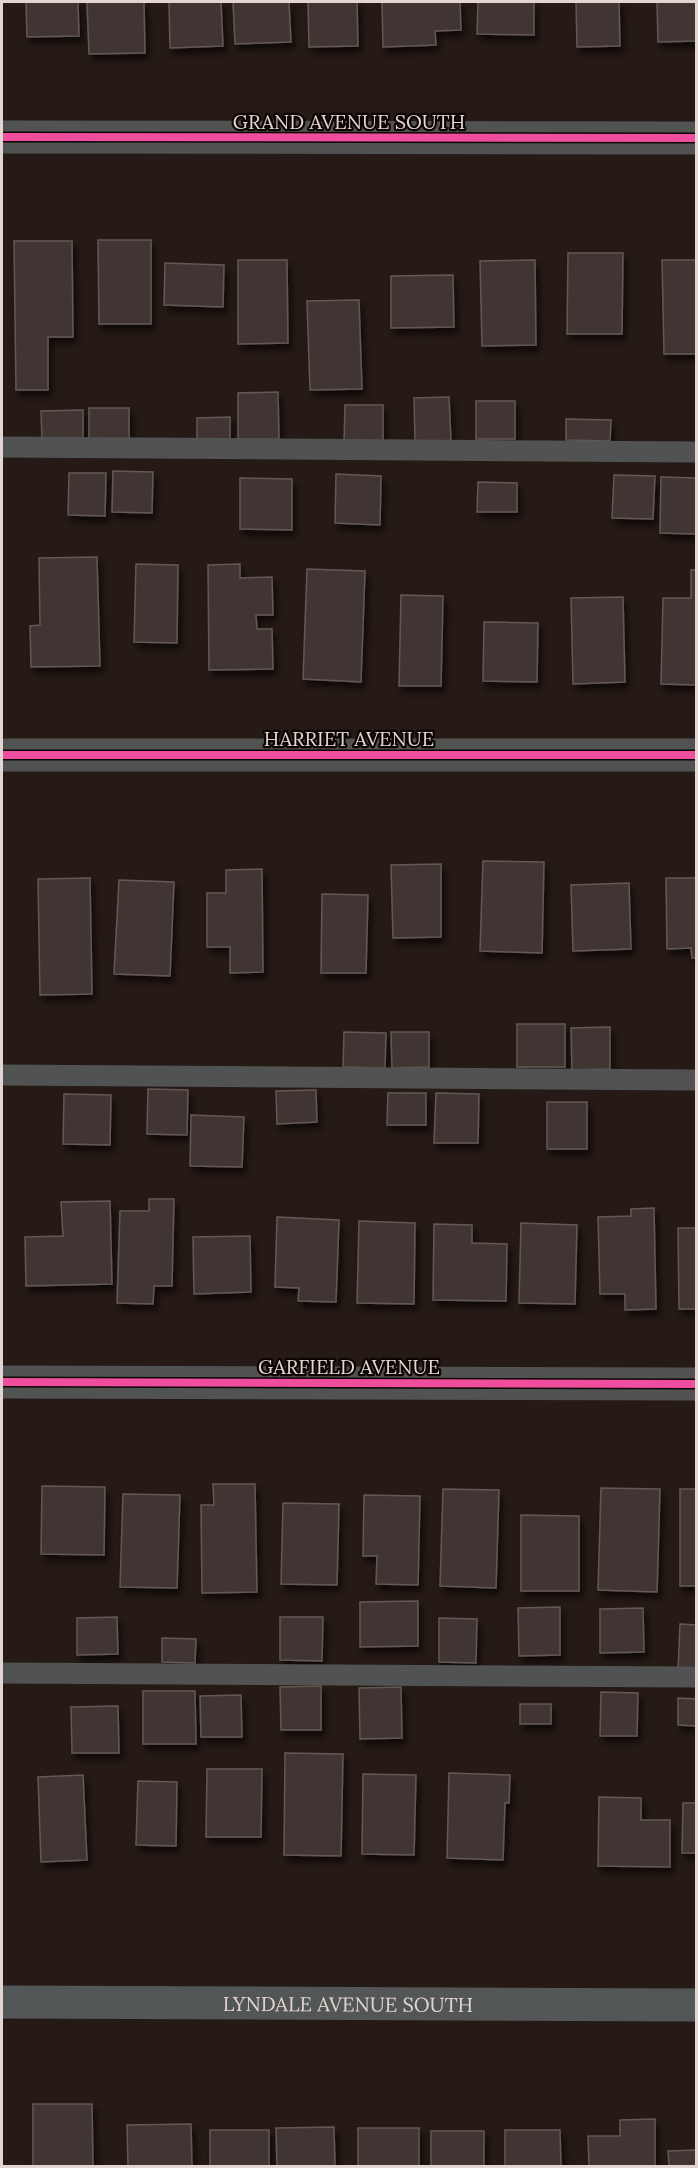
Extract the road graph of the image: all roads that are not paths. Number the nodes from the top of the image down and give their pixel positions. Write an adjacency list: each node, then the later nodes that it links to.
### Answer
1 (2, 137): 2 (street, GRAND AVENUE SOUTH)
2 (696, 138)
3 (2, 447): 4 (lane)
4 (696, 452)
5 (2, 755): 6 (street, HARRIET AVENUE)
6 (696, 755)
7 (2, 1075): 8 (lane)
8 (696, 1080)
9 (2, 1382): 10 (street, GARFIELD AVENUE)
10 (696, 1384)
11 (2, 1672): 12 (lane)
12 (696, 1677)
13 (2, 2002): 14 (main road, LYNDALE AVENUE SOUTH)
14 (696, 2005)

